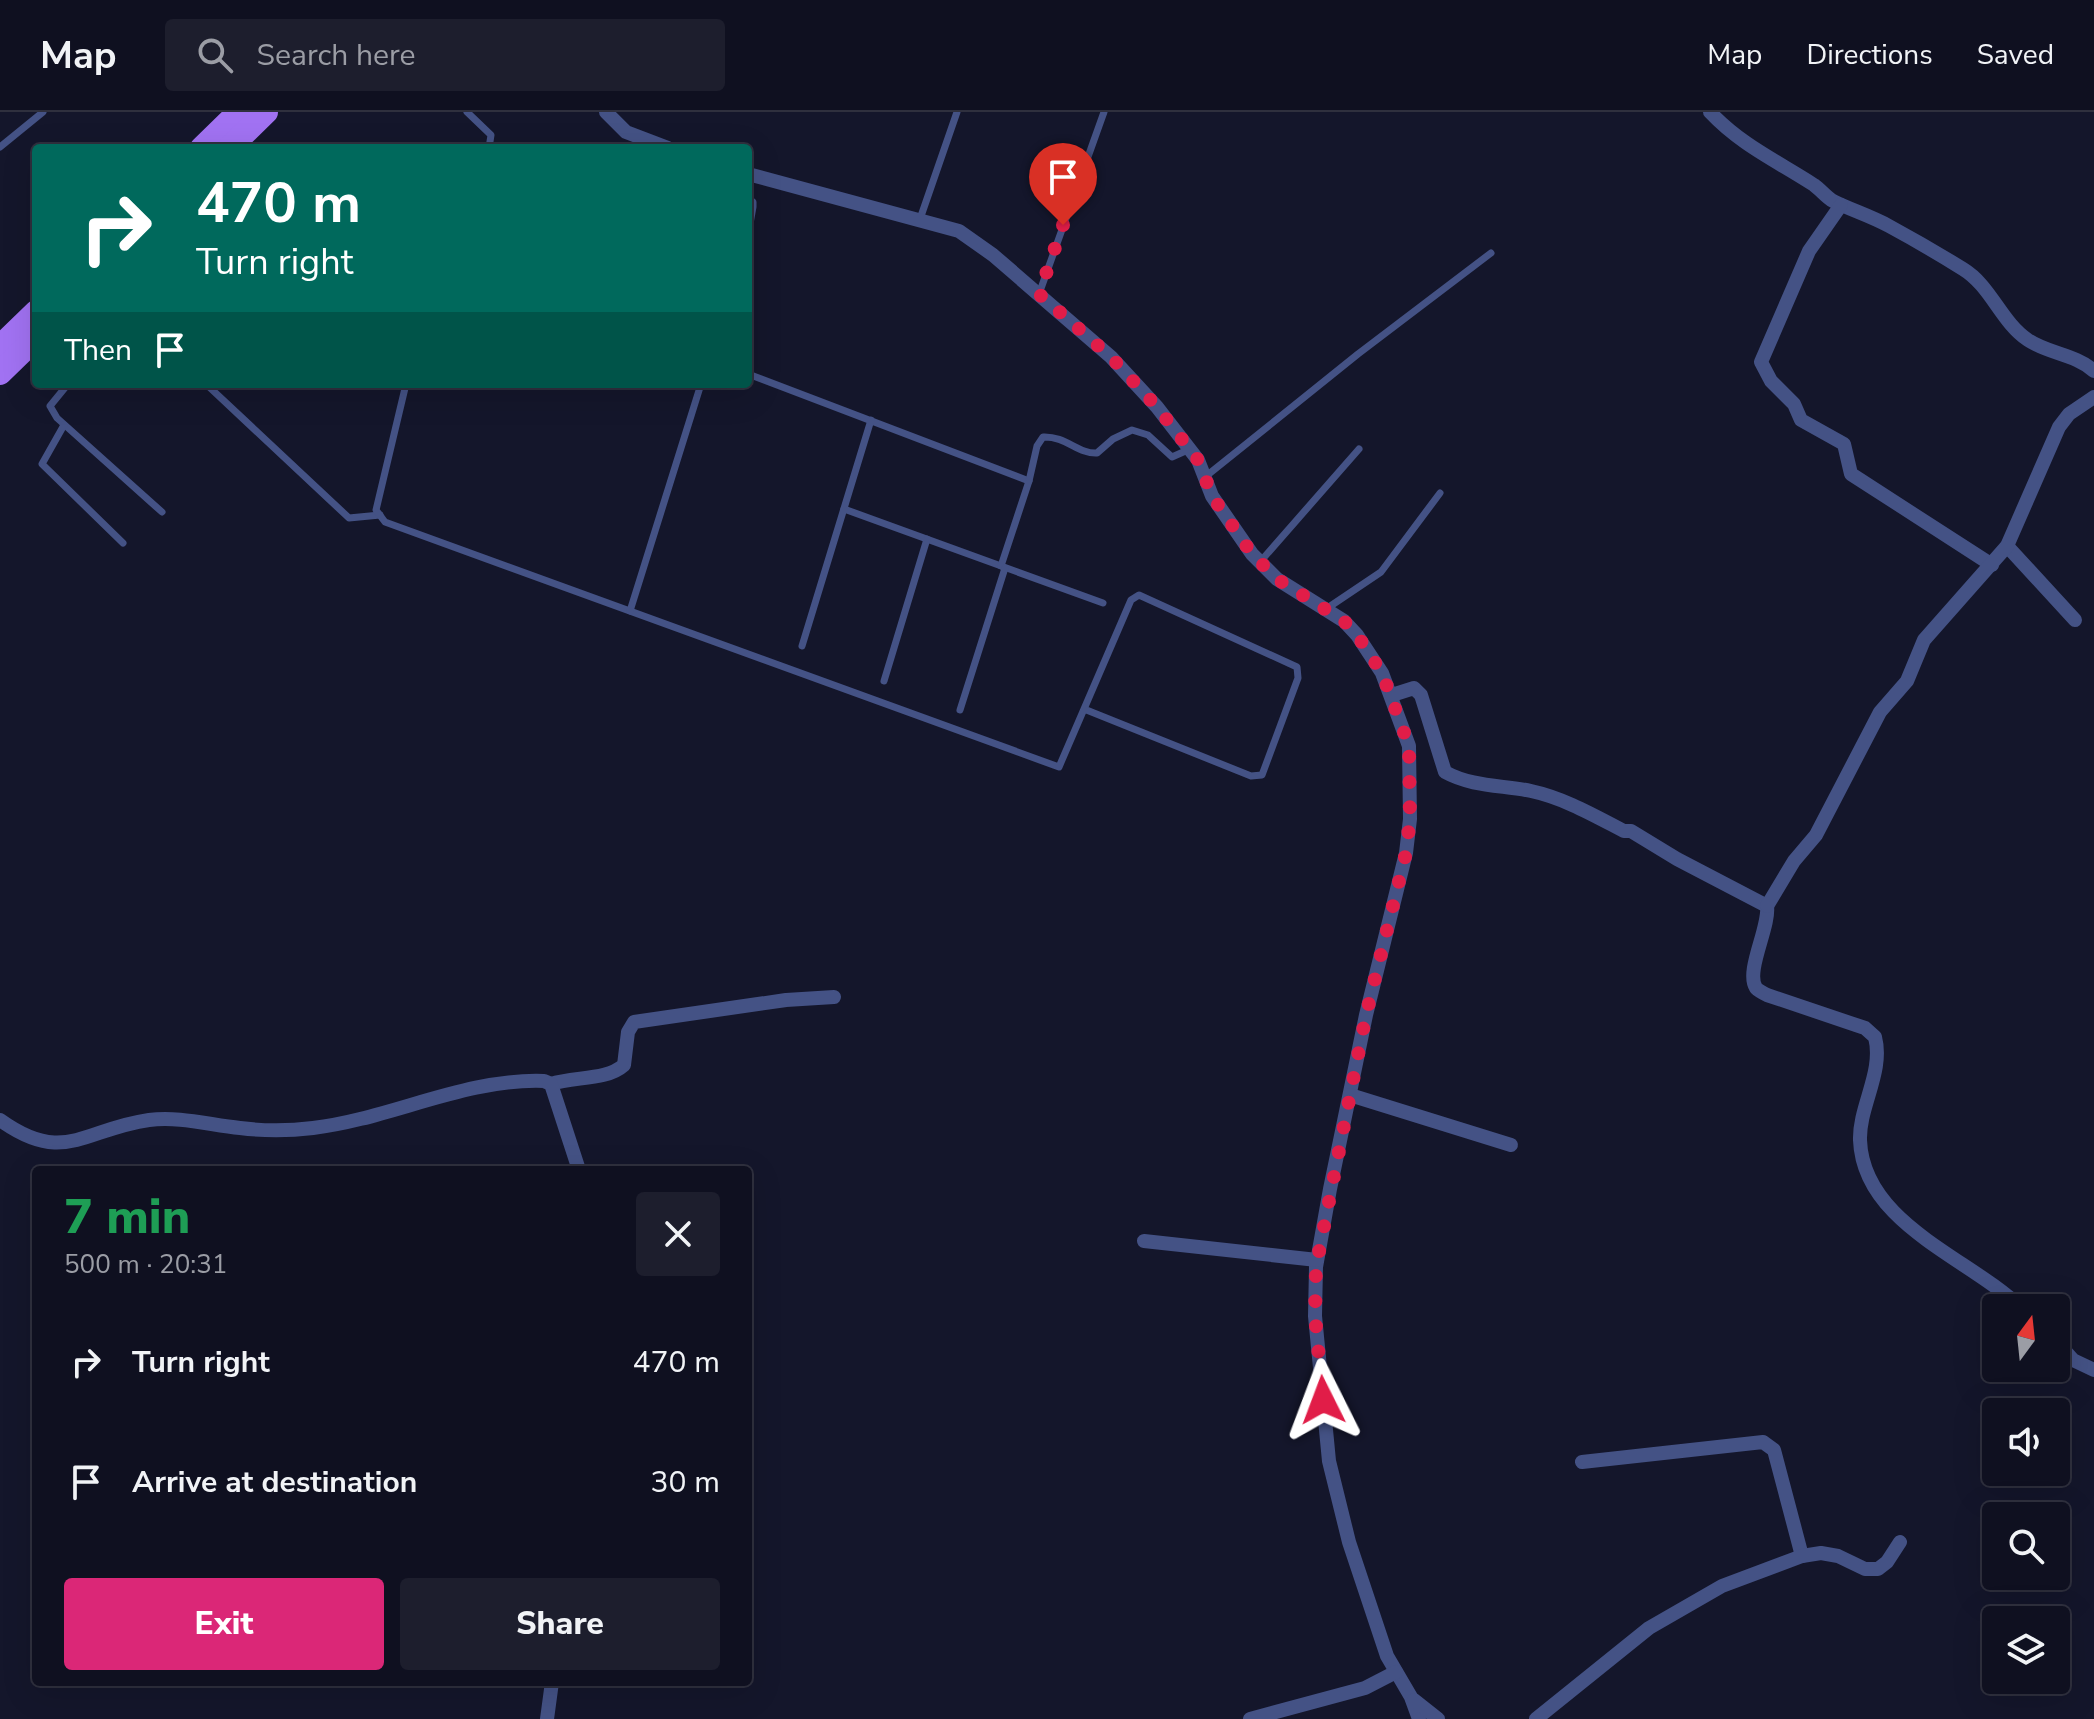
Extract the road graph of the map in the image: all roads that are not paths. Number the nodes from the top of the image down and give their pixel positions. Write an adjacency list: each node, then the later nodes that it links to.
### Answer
1 (43, 112): 13 (lane)
2 (239, 112): 9 (main road)
3 (266, 112): 10 (main road)
4 (467, 112): 11 (lane)
5 (606, 112): 12 (street)
6 (957, 112): 16 (lane)
7 (1104, 112): 18 (lane)
8 (1710, 112): 15 (street)
9 (206, 144)
10 (233, 144)
11 (490, 144)
12 (658, 144)
13 (1, 145)
14 (752, 175): 16 (street)
15 (1841, 205): 22 (street); 44 (street)
16 (920, 219): 18 (street)
17 (1491, 253): 34 (lane)
18 (1039, 294): 32 (street)
19 (32, 316): 21 (main road)
20 (32, 342): 23 (main road)
21 (0, 347)
22 (2094, 371)
23 (0, 373)
24 (752, 375): 30 (lane)
25 (65, 388): 31 (lane)
26 (210, 388): 39 (lane)
27 (405, 388): 39 (lane)
28 (700, 388): 48 (lane)
29 (2094, 397): 42 (street)
30 (871, 420): 35 (lane); 37 (lane)
31 (64, 425): 38 (lane); 41 (lane)
32 (1190, 449): 34 (street); 35 (lane)
33 (1359, 449): 43 (lane)
34 (1204, 478): 43 (street)
35 (1029, 481): 45 (lane)
36 (1440, 493): 47 (lane)
37 (844, 509): 40 (lane); 50 (lane)
38 (162, 512)
39 (380, 515): 48 (lane)
40 (927, 539): 45 (lane); 51 (lane)
41 (123, 543)
42 (2007, 546): 44 (street); 49 (street)
43 (1260, 562): 47 (street)
44 (1992, 565): 55 (street)
45 (1003, 567): 46 (lane); 54 (lane)
46 (1103, 603)
47 (1326, 609): 52 (street)
48 (630, 611): 53 (lane)
49 (2075, 620)
50 (802, 646)
51 (884, 681)
52 (1392, 695): 55 (street); 58 (street)
53 (1084, 709): 53 (lane)
54 (960, 710)
55 (1767, 906): 64 (street)
56 (834, 997): 57 (street)
57 (551, 1084): 59 (street); 61 (street)
58 (1350, 1095): 60 (street); 63 (street)
59 (0, 1120)
60 (1511, 1145)
61 (578, 1166)
62 (1144, 1241): 63 (street)
63 (1317, 1260): 70 (street)
64 (2004, 1294)
65 (2070, 1357): 66 (street)
66 (2094, 1370)
67 (1582, 1462): 69 (street)
68 (1900, 1542): 69 (street)
69 (1802, 1556): 77 (street)
70 (1396, 1672): 72 (street); 74 (street)
71 (551, 1686): 73 (street)
72 (1411, 1697): 75 (street); 76 (street)
73 (547, 1719)
74 (1250, 1719)
75 (1419, 1719)
76 (1438, 1719)
77 (1536, 1719)

